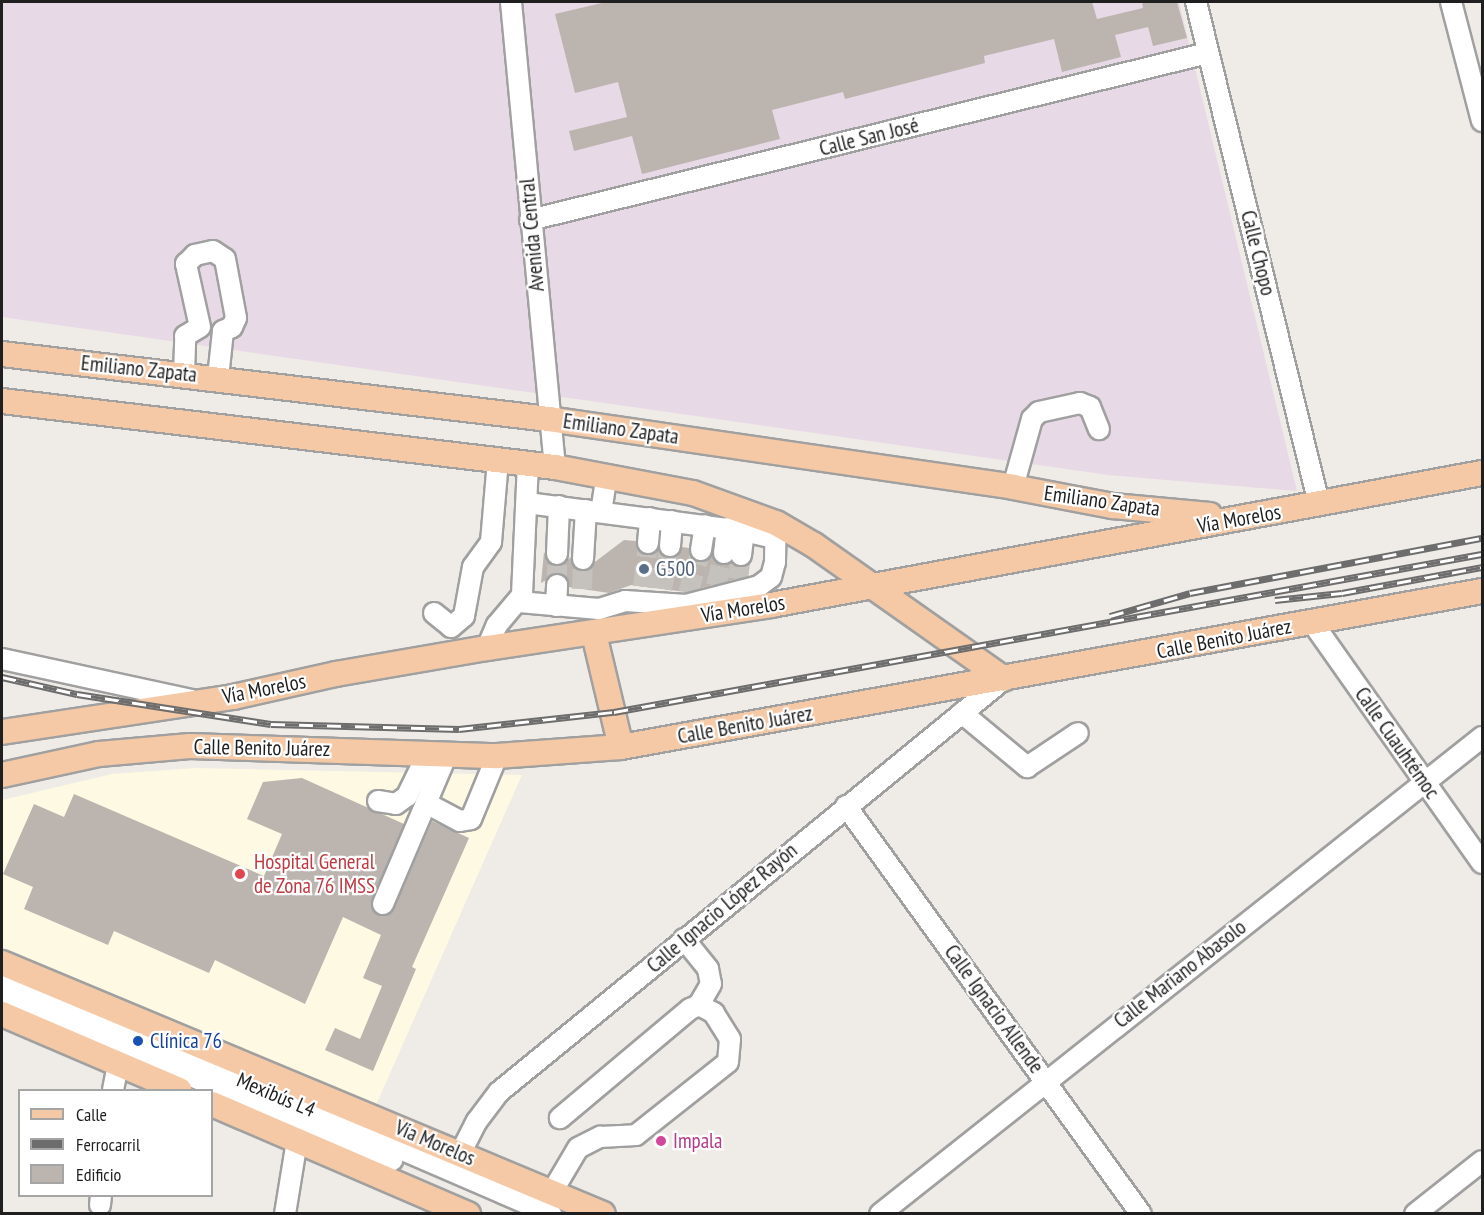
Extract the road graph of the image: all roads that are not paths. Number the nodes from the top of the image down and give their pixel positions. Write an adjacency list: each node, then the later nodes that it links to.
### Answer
1 (511, 2): 6 (street, Avenida Central)
2 (1196, 2): 4 (street, Calle Chopo)
3 (1451, 2): 5 (street)
4 (1209, 53): 6 (street, Calle San José); 22 (street, Calle Chopo)
5 (1482, 121)
6 (530, 220): 13 (street, Avenida Central)
7 (200, 327): 8 (street); 8 (street); 10 (street)
8 (223, 331): 11 (street)
9 (2, 354): 10 (main road, Emiliano Zapata)
10 (184, 374): 11 (main road, Emiliano Zapata)
11 (218, 378): 13 (main road, Emiliano Zapata)
12 (2, 400): 15 (main road)
13 (549, 419): 17 (street, Avenida Central); 20 (main road, Emiliano Zapata)
14 (1099, 429): 20 (street)
15 (498, 460): 16 (main road); 44 (street)
16 (528, 464): 17 (main road); 21 (street)
17 (555, 467): 19 (main road)
18 (1482, 473): 22 (main road, Vía Morelos)
19 (607, 476): 24 (street); 30 (main road)
20 (1013, 487): 26 (main road, Emiliano Zapata)
21 (527, 503): 23 (street); 41 (street)
22 (1319, 504): 26 (main road, Vía Morelos)
23 (559, 506): 24 (street); 34 (street)
24 (593, 511): 25 (street); 36 (street)
25 (650, 518): 27 (street); 31 (street)
26 (1239, 518): 38 (main road, Vía Morelos)
27 (672, 521): 28 (street); 32 (street)
28 (705, 525): 29 (street); 33 (street)
29 (736, 530): 30 (street); 35 (street)
30 (775, 530): 38 (main road); 40 (street)
31 (648, 543)
32 (670, 546)
33 (701, 550)
34 (557, 554)
35 (733, 554)
36 (583, 559)
37 (557, 585): 43 (street)
38 (876, 586): 40 (main road, Vía Morelos); 49 (main road)
39 (1482, 591): 45 (main road, Calle Benito Juárez)
40 (741, 592): 42 (street); 46 (main road, Vía Morelos)
41 (519, 602): 43 (street); 47 (street)
42 (583, 602): 43 (street); 46 (street)
43 (555, 606)
44 (434, 613)
45 (1312, 622): 49 (main road, Calle Benito Juárez); 59 (street, Calle Cuauhtémoc)
46 (594, 634): 47 (main road, Vía Morelos); 55 (main road)
47 (487, 648): 50 (main road, Vía Morelos)
48 (2, 659): 50 (street)
49 (1004, 679): 51 (street, Calle Ignacio López Rayón); 55 (main road, Calle Benito Juárez)
50 (195, 701): 52 (main road, Vía Morelos)
51 (962, 713): 53 (street); 62 (street, Calle Ignacio López Rayón)
52 (2, 732)
53 (1078, 733)
54 (1482, 737): 59 (street, Calle Mariano Abasolo)
55 (621, 747): 57 (main road, Calle Benito Juárez)
56 (437, 754): 57 (main road, Calle Benito Juárez); 58 (main road, Calle Benito Juárez); 60 (street); 61 (street)
57 (497, 756): 61 (street)
58 (2, 775)
59 (1425, 782): 63 (street, Calle Cuauhtémoc); 72 (street, Calle Mariano Abasolo)
60 (378, 801)
61 (426, 803): 64 (street)
62 (846, 806): 65 (street, Calle Ignacio López Rayón); 72 (street, Calle Ignacio Allende)
63 (1482, 863)
64 (383, 904)
65 (684, 939): 69 (street); 78 (street, Calle Ignacio López Rayón)
66 (2, 963): 78 (main road, Vía Morelos)
67 (2, 977): 80 (street, Mexibús L4)
68 (2, 997): 83 (street, Mexibús L4)
69 (699, 1005): 76 (street); 80 (street)
70 (2, 1014): 71 (main road)
71 (118, 1064): 73 (street); 74 (main road)
72 (1046, 1080): 85 (street, Calle Mariano Abasolo); 86 (street, Calle Ignacio Allende)
73 (113, 1089)
74 (177, 1089)
75 (213, 1104): 77 (main road)
76 (560, 1118)
77 (297, 1141): 81 (street); 82 (main road)
78 (460, 1154): 80 (main road, Vía Morelos)
79 (1482, 1161): 87 (street)
80 (552, 1203): 84 (main road, Vía Morelos)
81 (285, 1214)
82 (468, 1214)
83 (517, 1214)
84 (603, 1214)
85 (880, 1214)
86 (1141, 1214)
87 (1415, 1214)

